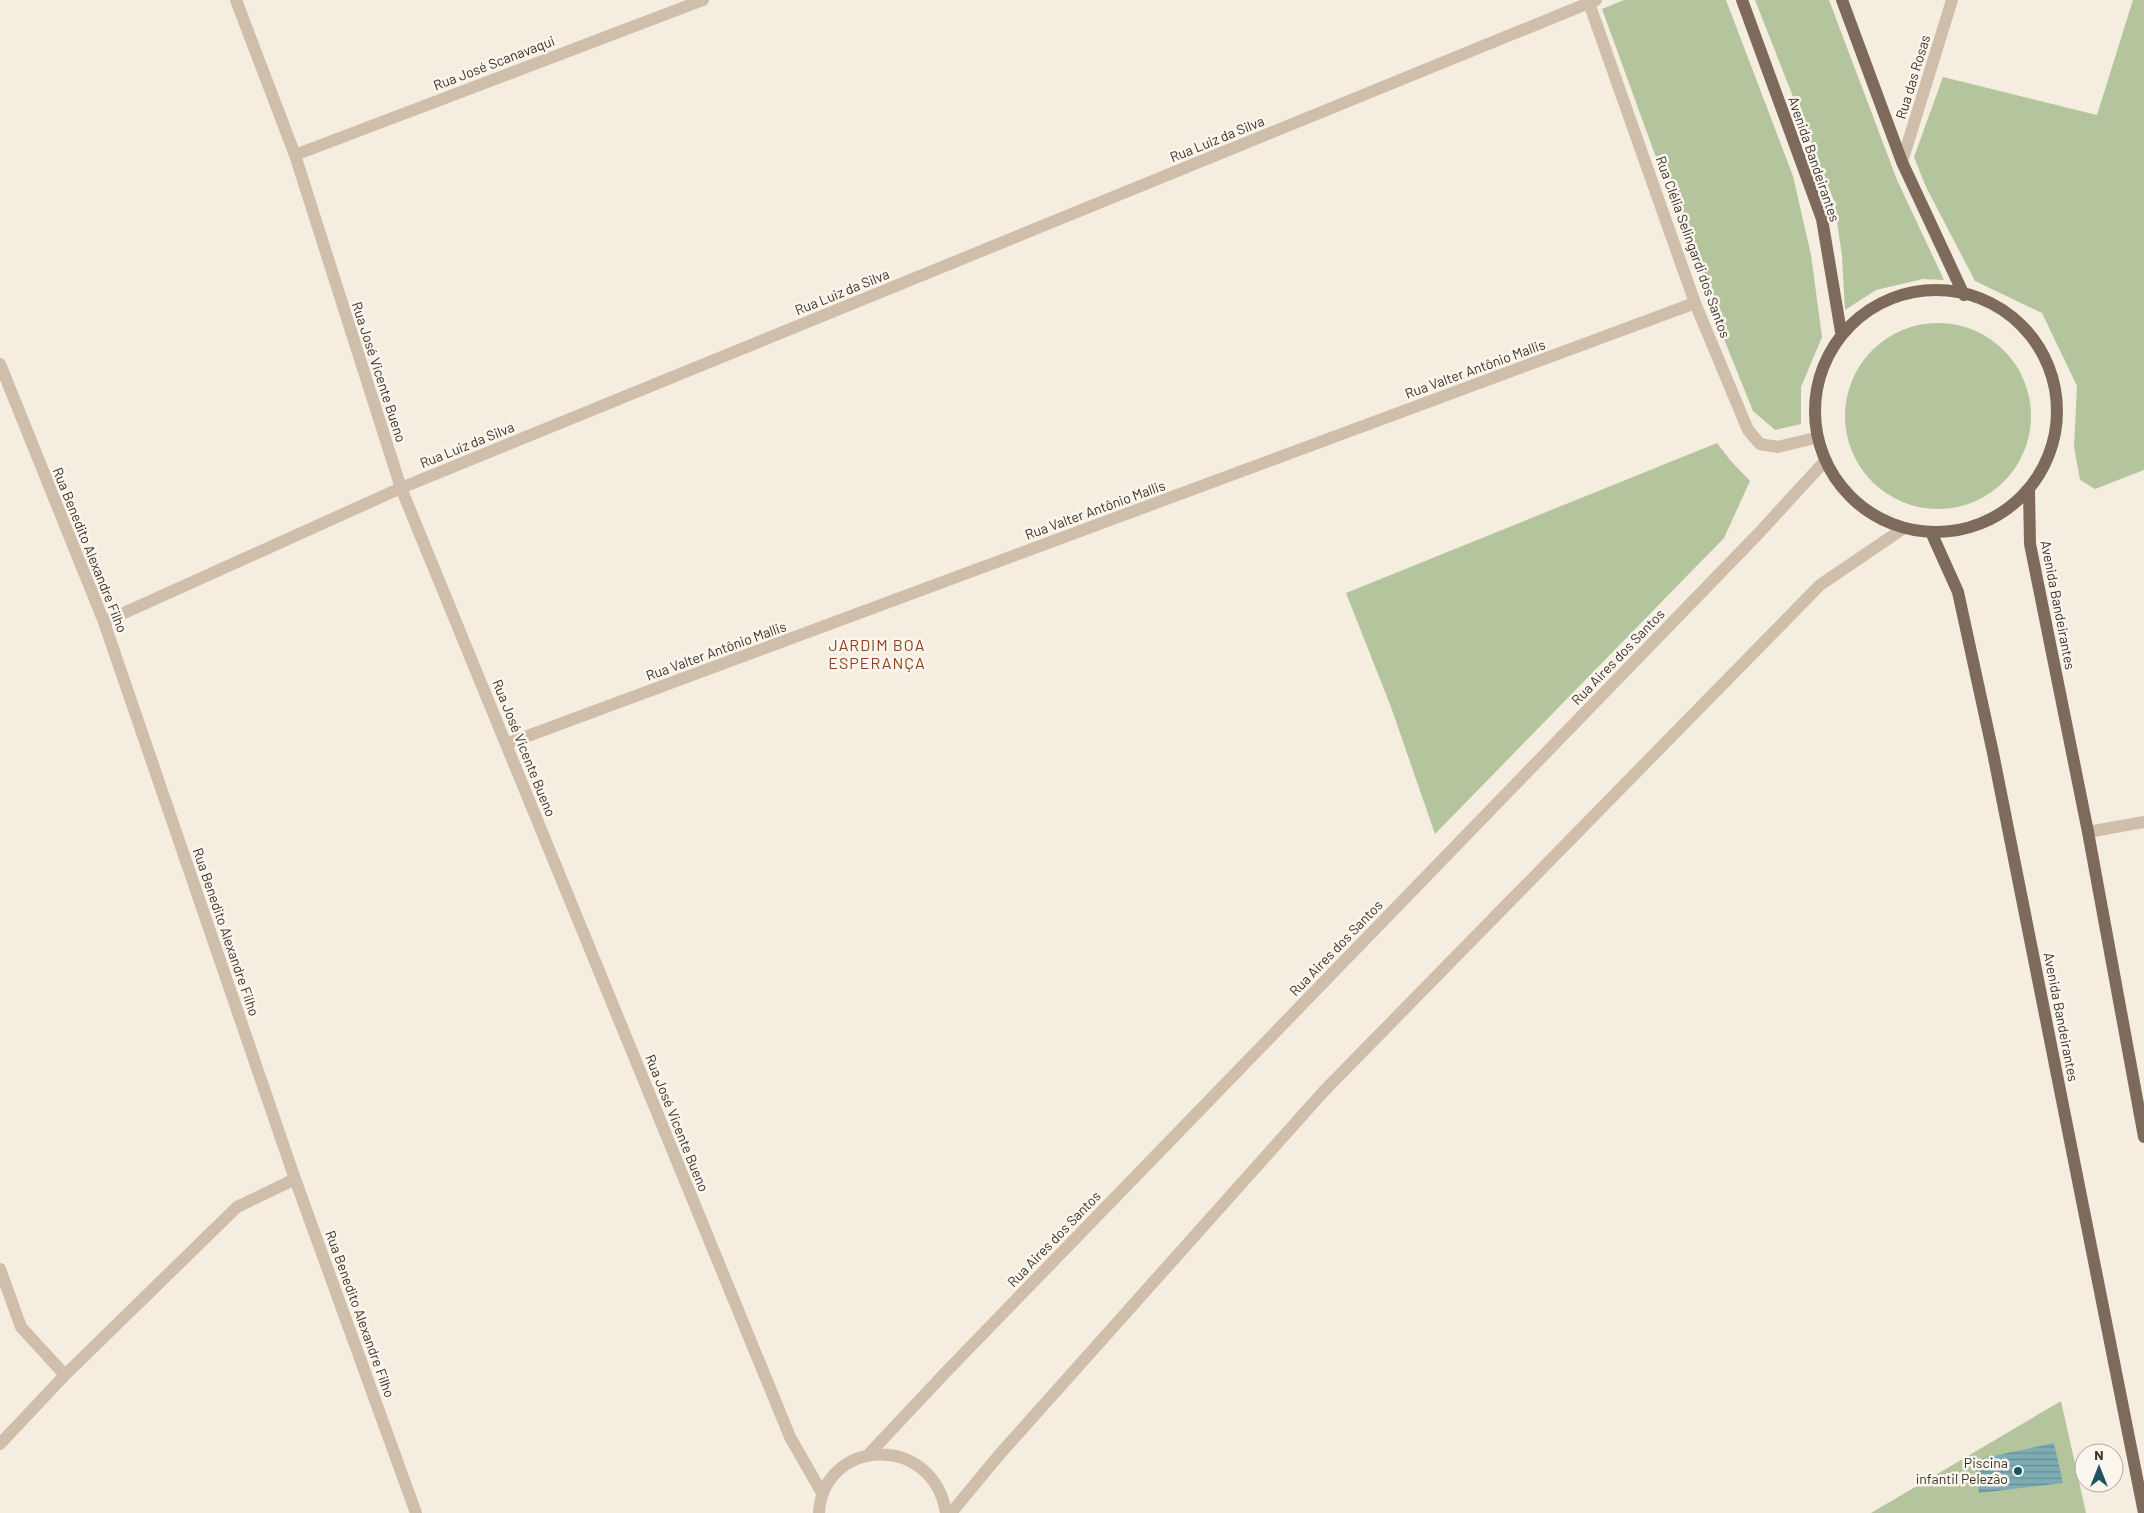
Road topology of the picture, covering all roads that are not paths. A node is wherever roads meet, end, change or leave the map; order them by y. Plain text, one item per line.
1 (236, 0) edge
2 (703, 0) edge
3 (1742, 0) edge
4 (1842, 0) edge
5 (1952, 0) edge
6 (1592, 2) edge
7 (295, 155) junction
8 (1902, 162) junction
9 (1964, 295) junction
10 (1695, 303) junction
11 (1841, 332) junction
12 (0, 364) edge
13 (1815, 438) junction
14 (1825, 461) junction
15 (401, 488) junction
16 (2029, 490) junction
17 (1904, 528) junction
18 (1931, 532) junction
19 (104, 622) junction
20 (506, 744) junction
21 (2144, 822) edge
22 (2088, 832) junction
23 (2144, 1138) edge
24 (295, 1179) junction
25 (0, 1269) edge
26 (65, 1375) junction
27 (0, 1444) edge
28 (868, 1456) junction
29 (822, 1493) junction
30 (415, 1512) edge
31 (818, 1512) edge
32 (946, 1513) edge
33 (951, 1513) edge
34 (2144, 1513) edge

1 - 7 street, Rua José Vicente Bueno
2 - 7 street, Rua José Scanavaqui
3 - 11 main road, Avenida Bandeirantes
4 - 8 main road
5 - 8 street, Rua das Rosas
6 - 10 street, Rua Clélia Selingardi dos Santos
6 - 15 street, Rua Luiz da Silva
7 - 15 street, Rua José Vicente Bueno
8 - 9 main road
9 - 11 main road
9 - 16 main road
10 - 13 street, Rua Clélia Selingardi dos Santos
10 - 20 street, Rua Valter Antônio Mallis
11 - 13 main road
12 - 19 street, Rua Benedito Alexandre Filho
13 - 14 main road
14 - 17 main road
14 - 28 street, Rua Aires dos Santos
15 - 19 street, Rua Luiz da Silva
15 - 20 street, Rua José Vicente Bueno
16 - 18 main road
16 - 22 main road, Avenida Bandeirantes
17 - 18 main road
17 - 33 street
18 - 34 main road, Avenida Bandeirantes
19 - 24 street, Rua Benedito Alexandre Filho
20 - 29 street, Rua José Vicente Bueno
21 - 22 street
22 - 23 main road, Avenida Bandeirantes
24 - 26 street
24 - 30 street, Rua Benedito Alexandre Filho
25 - 26 street
26 - 27 street
28 - 29 street, Rua Aires dos Santos
28 - 32 street, Rua Aires dos Santos
29 - 31 street, Rua Aires dos Santos

